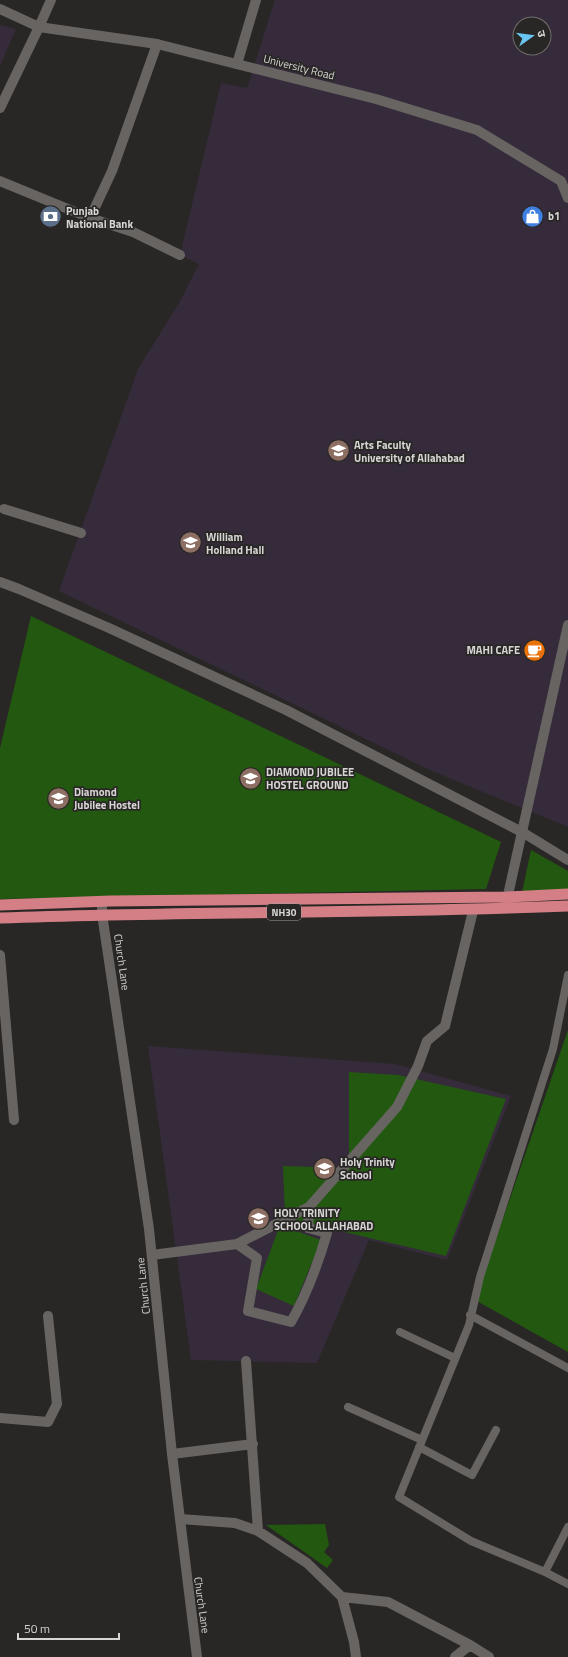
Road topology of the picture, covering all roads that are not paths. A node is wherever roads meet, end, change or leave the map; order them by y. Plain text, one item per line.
1 (51, 0) edge
2 (256, 0) edge
3 (0, 9) edge
4 (39, 27) junction
5 (157, 44) junction
6 (237, 64) junction
7 (0, 108) edge
8 (0, 181) edge
9 (564, 181) edge
10 (568, 198) edge
11 (90, 218) junction
12 (180, 255) dead end
13 (4, 509) dead end
14 (81, 533) dead end
15 (0, 582) edge
16 (568, 625) edge
17 (522, 832) junction
18 (568, 860) edge
19 (568, 894) edge
20 (508, 897) junction
21 (102, 901) junction
22 (0, 906) edge
23 (568, 906) edge
24 (505, 909) junction
25 (473, 911) junction
26 (102, 914) junction
27 (0, 918) edge
28 (0, 955) edge
29 (568, 975) edge
30 (14, 1120) dead end
31 (309, 1207) junction
32 (237, 1244) junction
33 (152, 1255) junction
34 (470, 1315) junction
35 (48, 1316) dead end
36 (400, 1332) dead end
37 (455, 1358) junction
38 (246, 1361) dead end
39 (568, 1368) edge
40 (348, 1407) dead end
41 (0, 1418) edge
42 (496, 1430) dead end
43 (252, 1444) junction
44 (420, 1444) junction
45 (172, 1454) junction
46 (180, 1519) junction
47 (568, 1527) edge
48 (258, 1531) junction
49 (545, 1572) junction
50 (568, 1584) edge
51 (342, 1597) junction
52 (470, 1645) junction
53 (197, 1657) edge
54 (356, 1657) edge
55 (454, 1657) edge
56 (489, 1657) edge

1 - 4 street
2 - 6 street
3 - 4 street, University Road
4 - 5 street, University Road
4 - 7 street
5 - 6 street, University Road
5 - 11 street
6 - 9 street, University Road
8 - 11 street
9 - 10 street, University Road
11 - 12 street
13 - 14 street
15 - 17 street
16 - 17 street
17 - 18 street
17 - 20 street
19 - 20 highway
20 - 21 highway
20 - 24 street
21 - 22 highway
21 - 26 street, Church Lane
23 - 24 highway, NH30
24 - 25 highway, NH30
25 - 26 highway, NH30
25 - 31 street
26 - 27 highway, NH30
26 - 33 street, Church Lane
28 - 30 street
29 - 34 lane
31 - 32 street
31 - 32 street
32 - 33 street
33 - 45 street, Church Lane
34 - 37 lane
34 - 39 lane
35 - 41 street
36 - 37 lane
37 - 44 lane
38 - 43 street
40 - 44 lane
42 - 44 lane
43 - 45 street
43 - 48 street
44 - 49 lane
45 - 46 street, Church Lane
46 - 48 street
46 - 53 street, Church Lane
47 - 49 lane
48 - 51 street
49 - 50 lane
51 - 52 street
51 - 54 street
52 - 55 street
52 - 56 street

